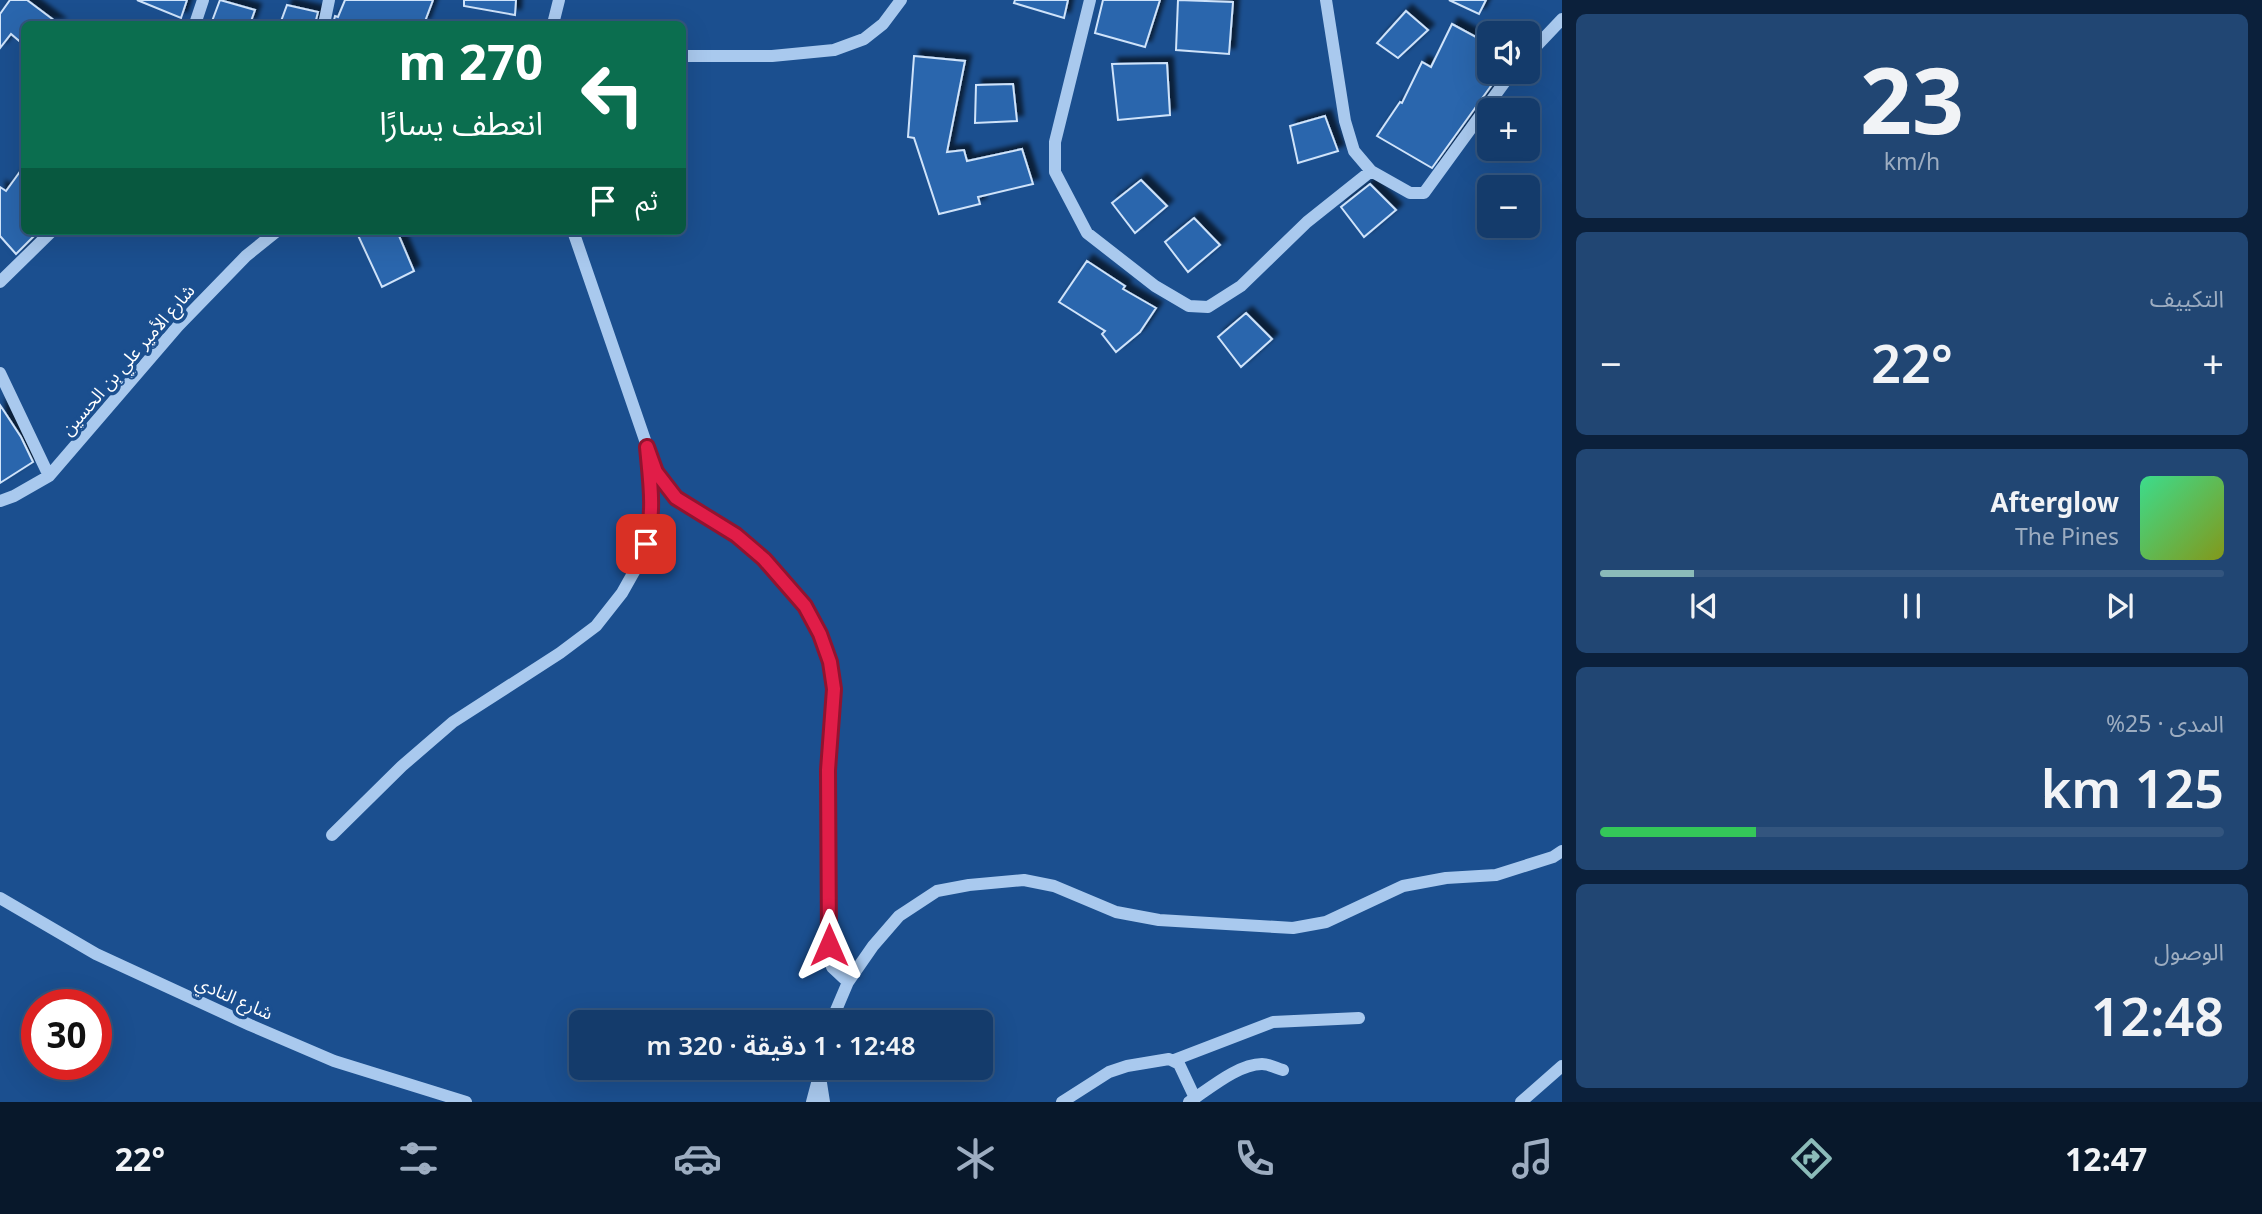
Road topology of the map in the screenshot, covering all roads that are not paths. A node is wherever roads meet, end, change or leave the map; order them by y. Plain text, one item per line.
1 (203, 0) edge
2 (329, 0) edge
3 (559, 0) edge
4 (901, 0) edge
5 (1090, 0) edge
6 (1326, 0) edge
7 (1562, 19) edge
8 (196, 21) edge
9 (325, 21) edge
10 (554, 21) edge
11 (1540, 42) edge
12 (686, 56) edge
13 (1501, 84) edge
14 (1371, 171) junction
15 (48, 235) edge
16 (272, 235) edge
17 (574, 235) edge
18 (0, 282) edge
19 (0, 373) edge
20 (647, 447) junction
21 (50, 476) junction
22 (0, 501) edge
23 (332, 835) dead end
24 (1562, 851) edge
25 (0, 898) edge
26 (848, 982) junction
27 (836, 1010) edge
28 (1360, 1018) dead end
29 (1174, 1060) junction
30 (1562, 1066) edge
31 (1283, 1070) dead end
32 (817, 1080) edge
33 (821, 1080) edge
34 (1192, 1100) edge
35 (466, 1102) edge
36 (811, 1102) edge
37 (824, 1102) edge
38 (1062, 1102) edge
39 (1521, 1102) edge

1 - 8 street
2 - 9 street
3 - 10 street
4 - 12 street
5 - 14 street
6 - 14 street
7 - 11 street
13 - 14 street
15 - 18 street
16 - 21 street, شارع الأمير علي بن الحسين
17 - 20 street
19 - 21 street
20 - 23 street
20 - 26 street
21 - 22 street, شارع الأمير علي بن الحسين
24 - 26 street
25 - 35 street, شارع النادي
26 - 27 street
28 - 29 street
29 - 34 street
29 - 38 street
30 - 39 street
31 - 34 street
32 - 36 street
33 - 37 street

